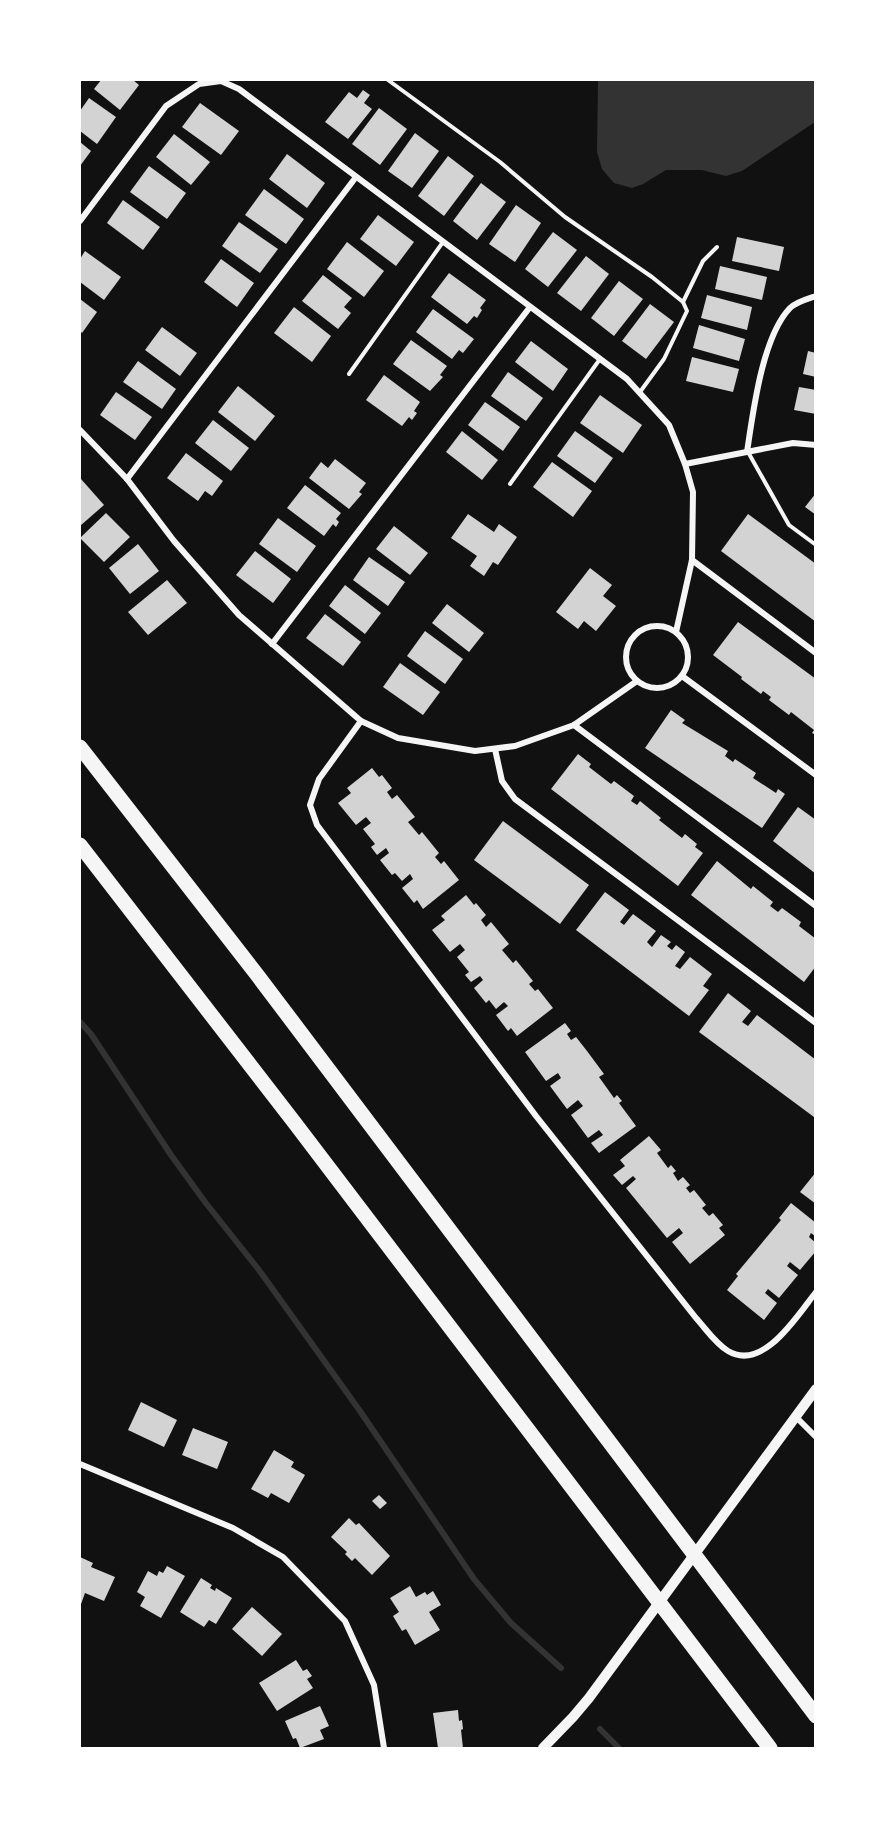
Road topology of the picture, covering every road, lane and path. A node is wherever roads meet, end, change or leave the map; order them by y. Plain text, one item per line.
1 (388, 80) edge
2 (357, 177) junction
3 (80, 221) edge
4 (443, 242) junction
5 (717, 247) dead end
6 (816, 296) edge
7 (683, 302) junction
8 (530, 307) junction
9 (600, 359) junction
10 (349, 374) dead end
11 (639, 393) junction
12 (80, 430) edge
13 (816, 445) edge
14 (747, 452) junction
15 (685, 464) junction
16 (127, 479) junction
17 (510, 484) dead end
18 (816, 545) edge
19 (692, 560) junction
20 (675, 632) junction
21 (272, 644) junction
22 (816, 652) edge
23 (682, 676) junction
24 (637, 681) junction
25 (361, 721) junction
26 (574, 725) junction
27 (80, 747) edge
28 (495, 748) junction
29 (816, 775) edge
30 (80, 845) edge
31 (816, 906) edge
32 (816, 1023) edge
33 (816, 1292) edge
34 (816, 1389) edge
35 (795, 1416) junction
36 (816, 1437) edge
37 (80, 1464) edge
38 (816, 1716) edge
39 (384, 1749) edge
40 (543, 1749) edge
41 (770, 1749) edge

1 - 7 lane
2 - 3 street
2 - 4 street
2 - 16 street
4 - 8 street
4 - 10 lane
5 - 7 lane
6 - 14 street
7 - 11 lane
8 - 9 street
8 - 21 street
9 - 11 street
9 - 17 lane
11 - 15 street
12 - 16 street
13 - 14 street
14 - 15 street
14 - 18 lane
15 - 19 street
16 - 21 street
19 - 20 street
19 - 22 street
20 - 23 street
20 - 24 street
21 - 25 street
23 - 24 street
23 - 29 street
24 - 26 street
25 - 28 street
25 - 33 street
26 - 28 street
26 - 31 street
27 - 38 highway
28 - 32 street
30 - 41 highway
34 - 35 street
35 - 36 street
35 - 40 street
37 - 39 street

